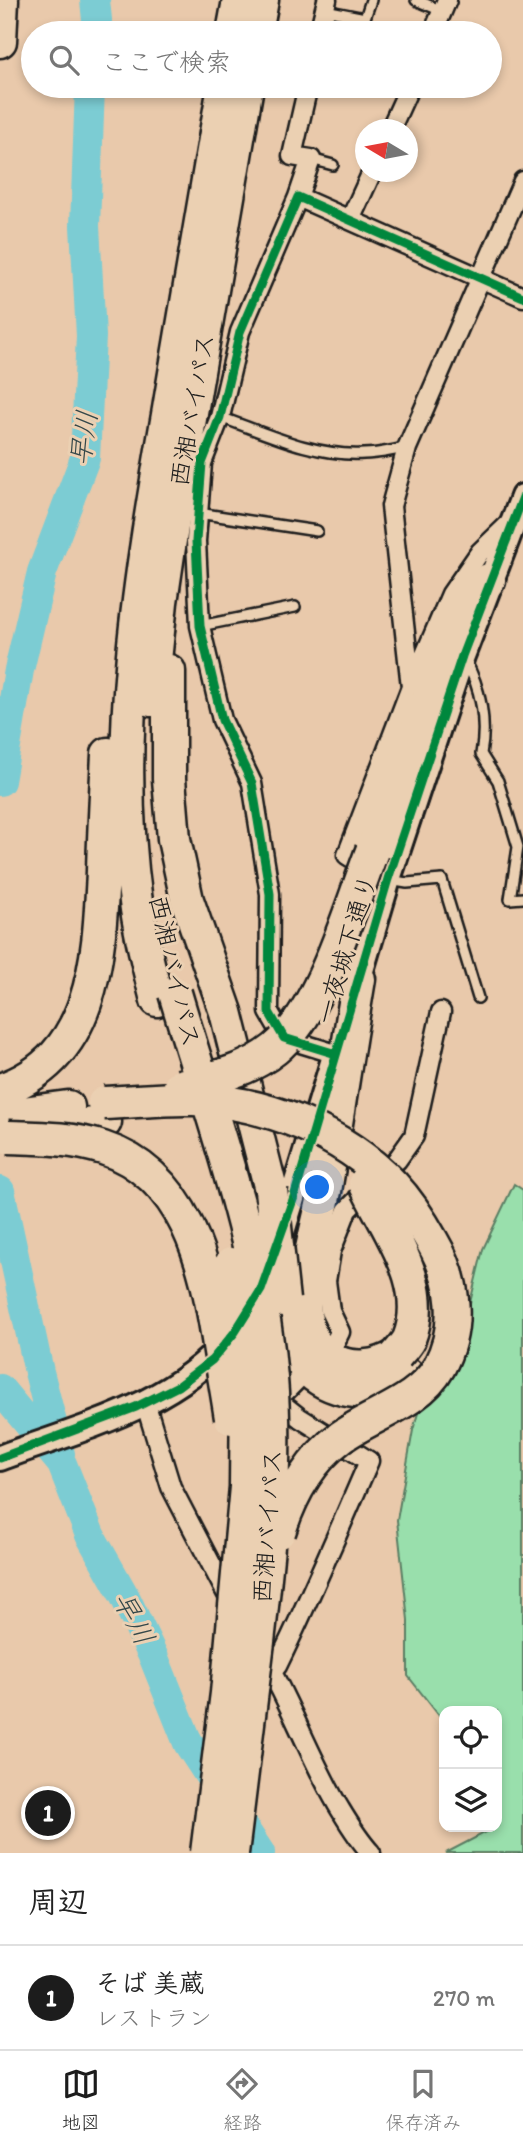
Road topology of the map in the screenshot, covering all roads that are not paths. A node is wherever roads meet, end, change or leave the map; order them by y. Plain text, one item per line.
1 (2, 0) edge
2 (239, 0) edge
3 (262, 0) edge
4 (370, 0) edge
5 (416, 0) edge
6 (326, 5) edge
7 (445, 6) edge
8 (235, 21) edge
9 (258, 21) edge
10 (0, 41) edge
11 (222, 98) edge
12 (245, 98) edge
13 (305, 98) edge
14 (405, 98) edge
15 (395, 119) edge
16 (311, 159) junction
17 (333, 165) dead end
18 (523, 181) edge
19 (368, 182) edge
20 (299, 197) junction
21 (351, 220) junction
22 (479, 278) junction
23 (523, 298) edge
24 (220, 416) junction
25 (407, 448) junction
26 (523, 497) edge
27 (187, 510) junction
28 (512, 521) junction
29 (317, 531) dead end
30 (143, 559) junction
31 (489, 580) junction
32 (295, 607) dead end
33 (200, 625) junction
34 (462, 656) junction
35 (411, 687) junction
36 (520, 846) edge
37 (388, 879) junction
38 (523, 898) edge
39 (359, 979) junction
40 (166, 996) junction
41 (478, 998) dead end
42 (441, 1012) dead end
43 (336, 1054) junction
44 (0, 1090) edge
45 (104, 1103) junction
46 (3, 1130) edge
47 (335, 1342) dead end
48 (226, 1344) junction
49 (401, 1365) junction
50 (299, 1378) dead end
51 (277, 1400) junction
52 (141, 1405) junction
53 (0, 1458) edge
54 (241, 1559) junction
55 (264, 1592) junction
56 (270, 1668) junction
57 (207, 1853) edge
58 (232, 1853) edge
59 (371, 1853) edge

1 - 10 highway
2 - 8 highway
3 - 9 highway
4 - 6 lane
5 - 7 lane
11 - 30 highway, 西湘バイパス
12 - 27 highway, 西湘バイパス
13 - 16 street
14 - 15 street
16 - 17 lane
16 - 20 street
18 - 22 street
19 - 21 street
20 - 21 street
20 - 24 street
21 - 22 street
22 - 23 street
22 - 25 street
24 - 25 lane
24 - 27 street
25 - 35 street
26 - 28 street, 一夜城下通り
27 - 29 lane
27 - 33 street
27 - 40 highway, 西湘バイパス
27 - 49 highway, bridge
28 - 31 street, 一夜城下通り
28 - 35 street
30 - 40 highway, 西湘バイパス
30 - 44 highway
31 - 34 street, 一夜城下通り
31 - 45 highway, bridge
32 - 33 lane
33 - 43 street
34 - 36 lane
34 - 37 street, 一夜城下通り
35 - 37 street
36 - 38 lane
37 - 39 street, 一夜城下通り
37 - 41 lane
39 - 43 street, 一夜城下通り
39 - 49 highway
40 - 54 highway, 西湘バイパス, bridge
40 - 55 highway, 西湘バイパス, bridge
42 - 47 street
43 - 48 street, 一夜城下通り
45 - 46 highway
45 - 55 highway, bridge
46 - 49 highway, bridge
46 - 54 highway, bridge
48 - 51 street
48 - 52 street, 一夜城下通り
50 - 51 street
51 - 56 street
52 - 53 street, 一夜城下通り
52 - 56 street
54 - 57 highway, 西湘バイパス, bridge
55 - 58 highway, 西湘バイパス, bridge
56 - 59 street

